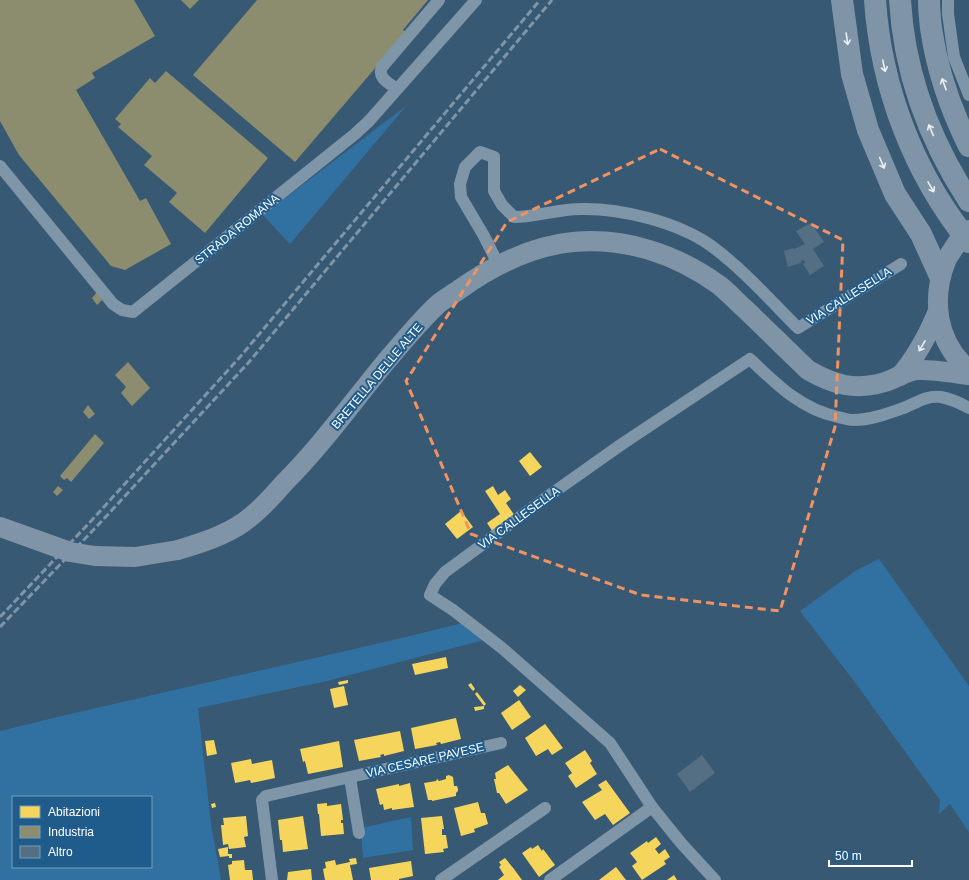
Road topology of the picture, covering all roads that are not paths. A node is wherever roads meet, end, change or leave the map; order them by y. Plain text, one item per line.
1 (439, 0) edge
2 (476, 0) edge
3 (842, 0) edge
4 (875, 0) edge
5 (900, 0) edge
6 (929, 0) edge
7 (948, 0) edge
8 (397, 89) junction
9 (969, 95) edge
10 (969, 146) edge
11 (0, 166) edge
12 (969, 202) edge
13 (969, 230) edge
14 (969, 242) edge
15 (498, 264) junction
16 (900, 264) dead end
17 (944, 266) junction
18 (938, 311) junction
19 (969, 370) edge
20 (969, 375) edge
21 (900, 376) junction
22 (969, 408) edge
23 (0, 527) edge
24 (501, 743) dead end
25 (350, 778) junction
26 (652, 807) junction
27 (545, 808) dead end
28 (359, 833) dead end
29 (272, 880) edge
30 (441, 880) edge
31 (550, 880) edge
32 (715, 880) edge

1 - 8 street
2 - 8 street, STRADA ROMANA
3 -> 17 highway
4 -> 14 highway
12 -> 5 highway
10 -> 6 highway
7 - 9 street
8 - 11 street, STRADA ROMANA
13 - 17 main road, bridge
15 - 16 street, VIA CALLESELLA
15 - 21 main road, BRETELLA DELLE ALTE
15 - 23 main road, BRETELLA DELLE ALTE, bridge
17 - 18 main road
18 - 19 main road
18 -> 21 main road
20 - 21 main road, BRETELLA DELLE ALTE
22 - 26 street, VIA CALLESELLA
24 - 25 street, VIA CESARE PAVESE
25 - 28 street, VIA CESARE PAVESE
25 - 29 street, VIA CESARE PAVESE
26 - 31 street
26 - 32 street, VIA CALLESELLA
27 - 30 street

